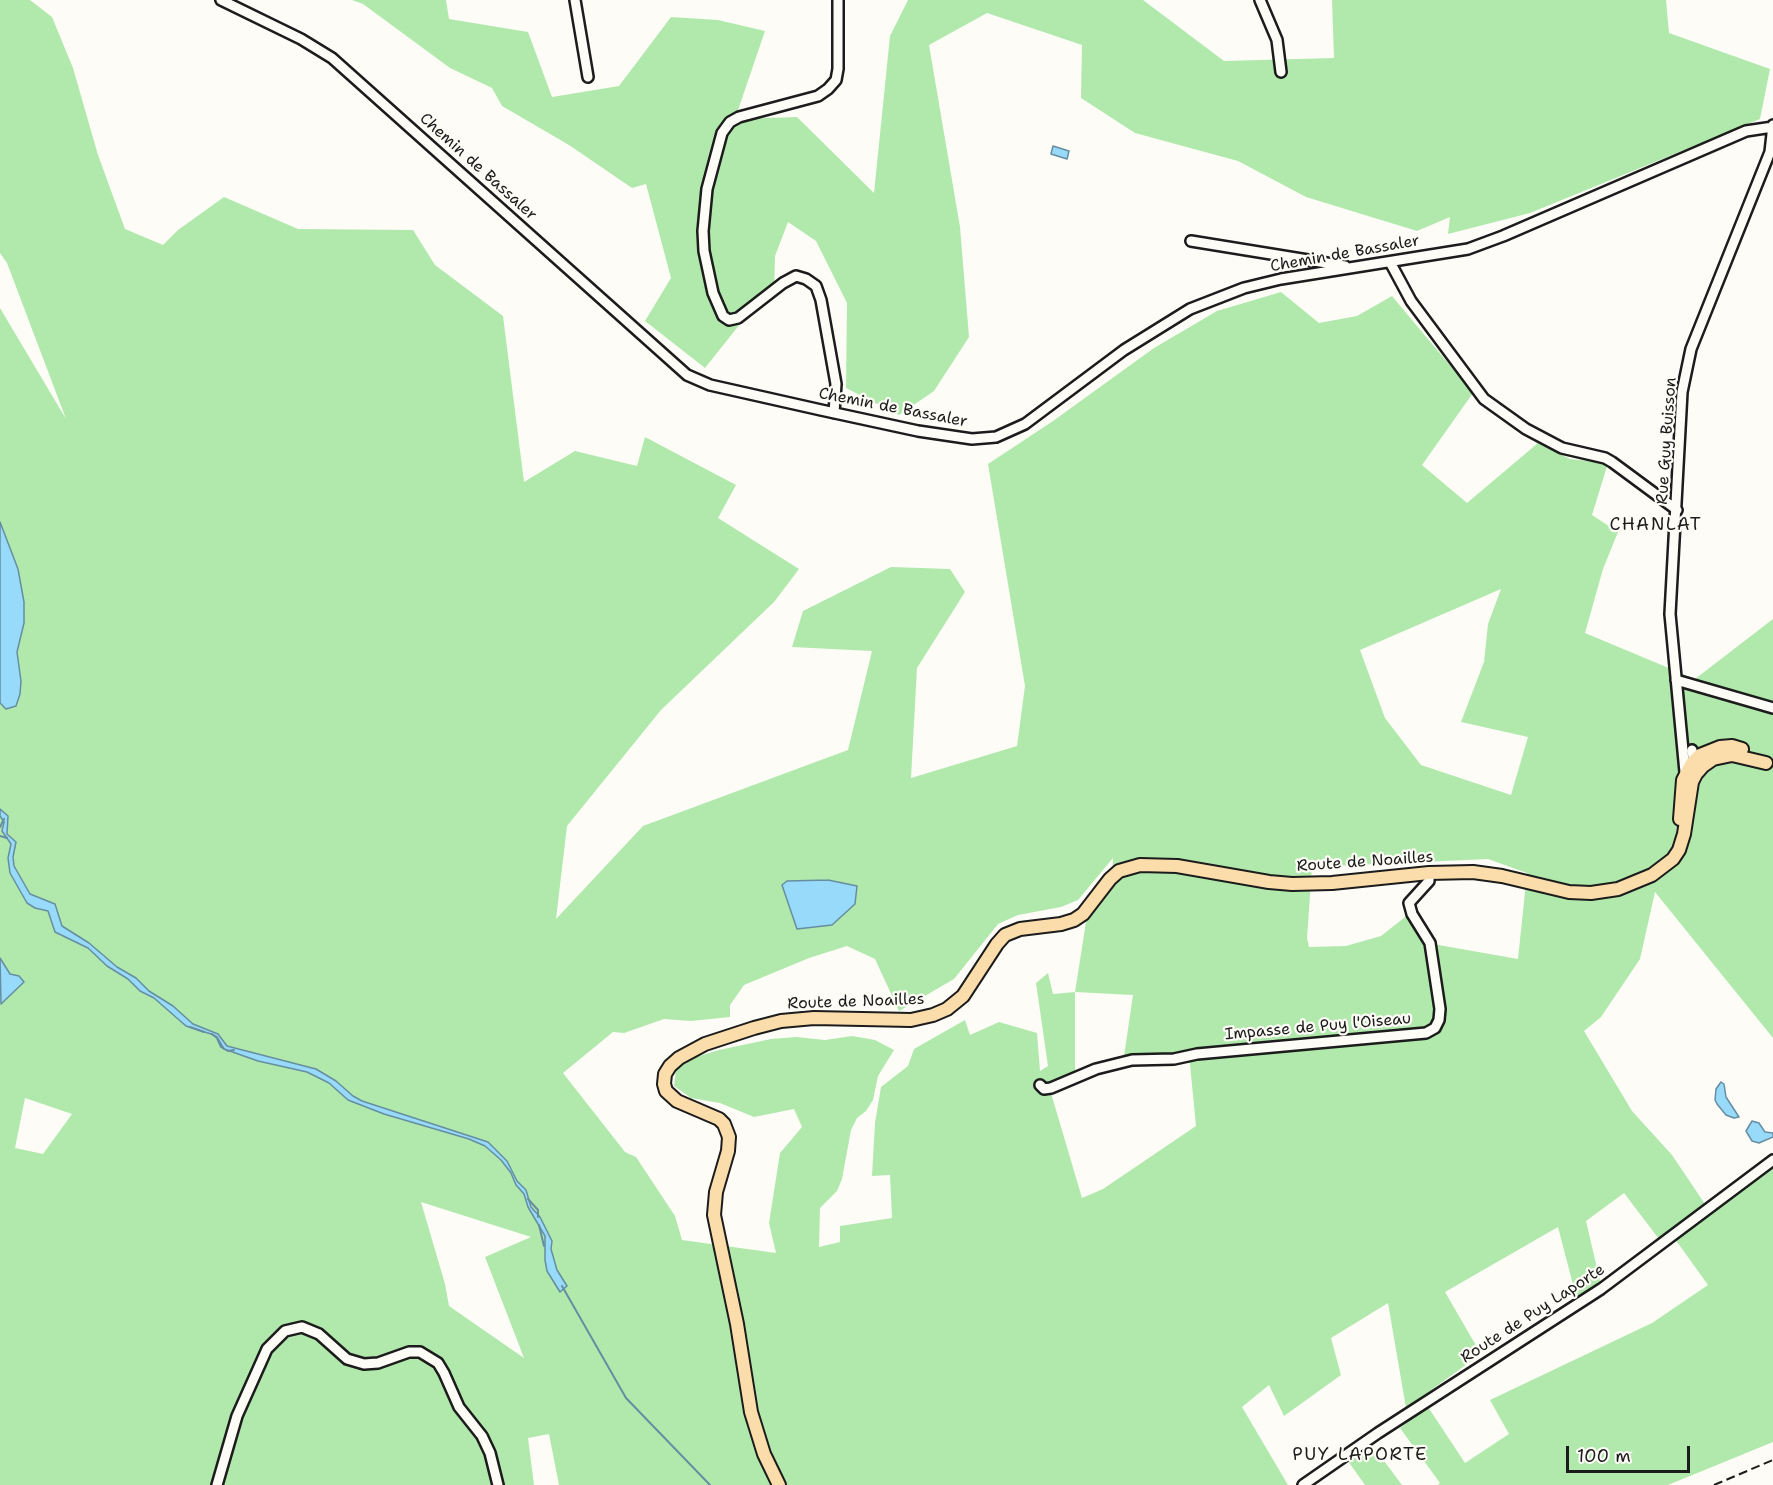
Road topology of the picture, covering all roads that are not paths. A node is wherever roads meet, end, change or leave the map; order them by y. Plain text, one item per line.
1 (221, 0) edge
2 (575, 0) edge
3 (838, 0) edge
4 (1260, 0) edge
5 (1281, 72) dead end
6 (588, 77) dead end
7 (1773, 126) edge
8 (1191, 242) dead end
9 (1390, 262) junction
10 (1356, 268) junction
11 (834, 413) junction
12 (1677, 510) junction
13 (1676, 680) junction
14 (1773, 708) edge
15 (1693, 762) junction
16 (1769, 765) edge
17 (1663, 868) junction
18 (1429, 873) junction
19 (1040, 1085) dead end
20 (1773, 1160) edge
21 (217, 1485) edge
22 (498, 1485) edge
23 (779, 1485) edge
24 (1303, 1485) edge

1 - 11 street, Chemin de Bassaler
2 - 6 street
3 - 11 street
4 - 5 street
7 - 9 street, Chemin de Bassaler
7 - 12 street, Rue Guy Buisson
8 - 10 street
9 - 10 street, Chemin de Bassaler
9 - 12 street
10 - 11 street, Chemin de Bassaler
12 - 13 street, Rue Guy Buisson
13 - 14 street
13 - 15 street, Rue Guy Buisson
15 - 16 main road
15 - 16 main road
15 - 17 main road
15 - 17 main road, Route de Noailles
17 - 18 main road, Route de Noailles
18 - 19 street, Impasse de Puy l'Oiseau
18 - 23 main road, Route de Noailles
20 - 24 street, Route de Puy Laporte
21 - 22 street

